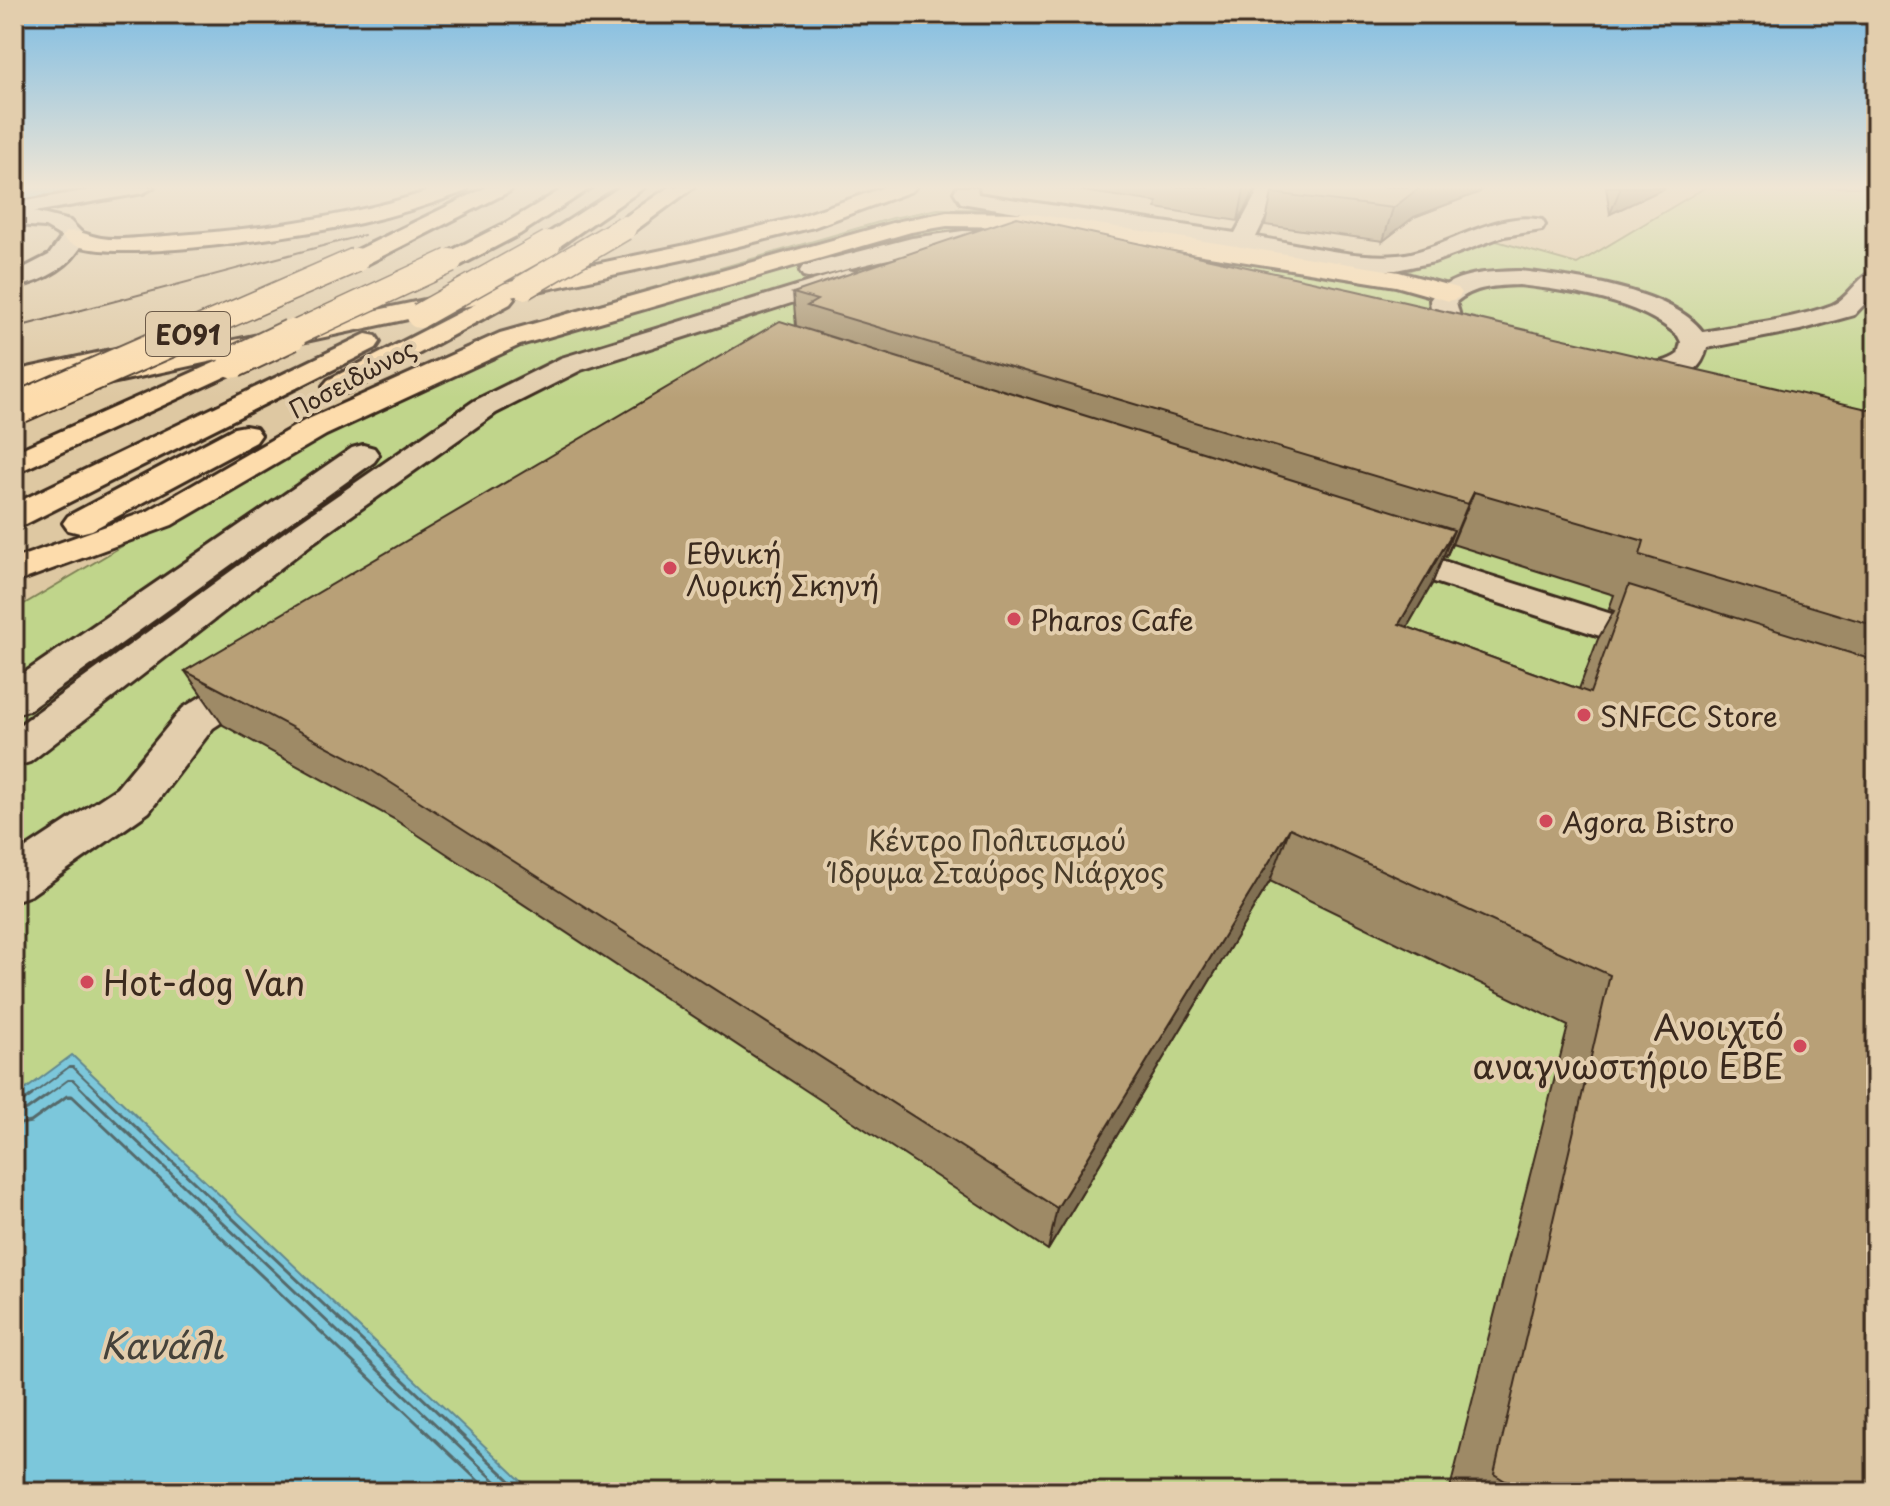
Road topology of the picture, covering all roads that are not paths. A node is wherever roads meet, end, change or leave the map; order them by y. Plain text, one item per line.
1 (61, 257) edge
2 (361, 257) edge
3 (457, 257) edge
4 (524, 257) edge
5 (573, 257) edge
6 (595, 257) edge
7 (661, 257) edge
8 (793, 257) edge
9 (863, 257) edge
10 (914, 257) edge
11 (1101, 257) edge
12 (1288, 257) edge
13 (1334, 257) edge
14 (1431, 257) edge
15 (1539, 257) edge
16 (1128, 264) edge
17 (1876, 278) edge
18 (1544, 280) junction
19 (14, 281) edge
20 (1434, 317) junction
21 (1695, 363) junction
22 (462, 390) dead end
23 (16, 399) edge
24 (380, 443) dead end
25 (14, 464) edge
26 (14, 517) edge
27 (1342, 539) edge
28 (14, 558) edge
29 (14, 572) edge
30 (1699, 656) edge
31 (291, 657) edge
32 (14, 700) edge
33 (14, 751) edge
34 (14, 855) edge
35 (14, 867) edge
36 (14, 881) edge

1 - 19 street
2 - 23 main road, ΕΟ91, bridge
3 - 25 main road, bridge
4 - 26 main road, bridge
5 - 28 main road, Ποσειδώνος, bridge
6 - 23 main road
7 - 23 main road
8 - 29 main road
9 - 22 street
10 - 33 street
11 - 16 street
12 - 20 main road
13 - 14 street
15 - 18 street
17 - 21 street
18 - 20 street
18 - 21 street
20 - 21 street
24 - 32 street
27 - 30 street
31 - 36 street
34 - 35 street

